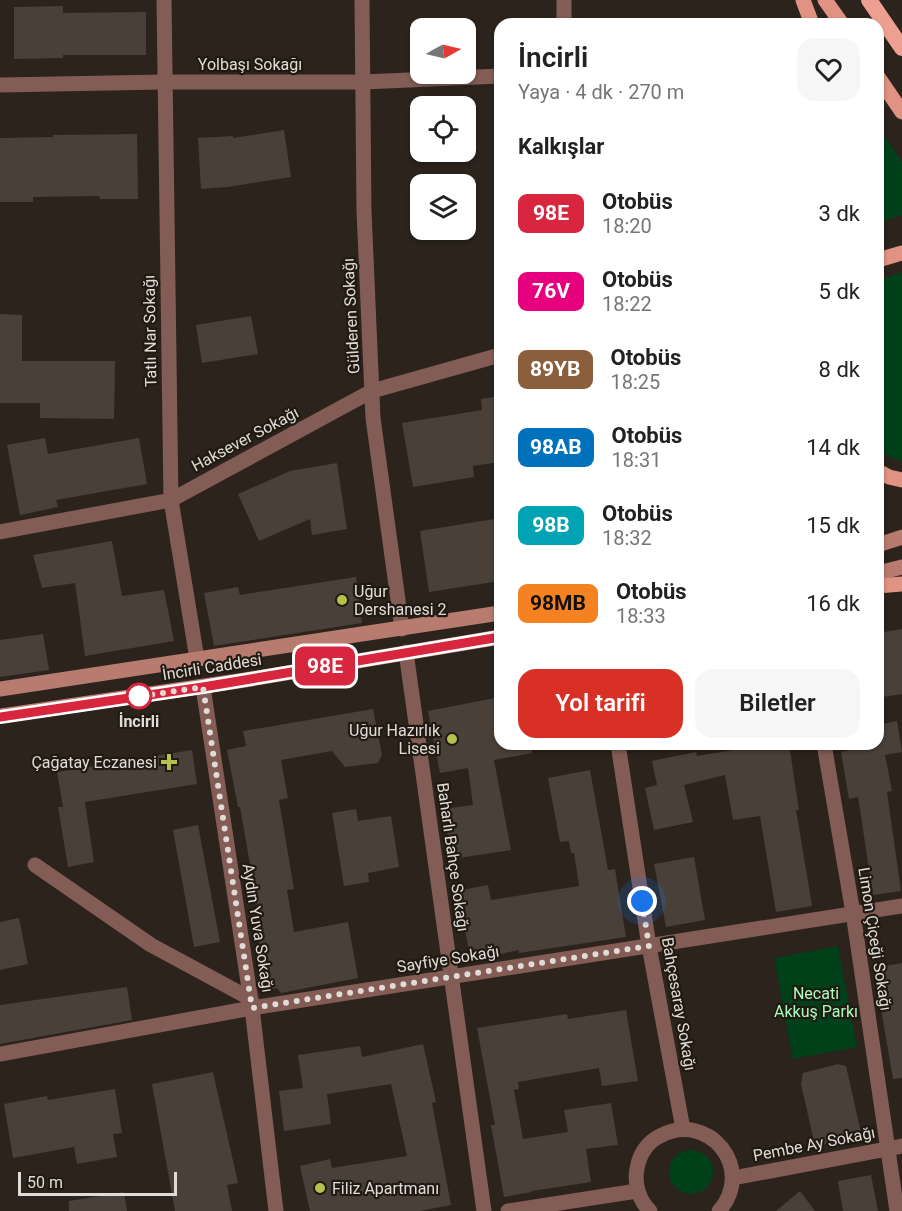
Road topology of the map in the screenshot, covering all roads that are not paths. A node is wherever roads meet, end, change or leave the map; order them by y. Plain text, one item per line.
1 (164, 0) edge
2 (362, 0) edge
3 (564, 0) edge
4 (803, 0) edge
5 (825, 0) edge
6 (869, 0) edge
7 (564, 18) edge
8 (810, 18) edge
9 (838, 18) edge
10 (881, 18) edge
11 (884, 22) edge
12 (902, 48) edge
13 (494, 76) edge
14 (164, 82) junction
15 (363, 82) junction
16 (0, 85) edge
17 (884, 86) edge
18 (902, 112) edge
19 (902, 253) edge
20 (884, 258) edge
21 (494, 357) edge
22 (372, 391) junction
23 (884, 474) edge
24 (902, 480) edge
25 (171, 500) junction
26 (0, 532) edge
27 (902, 537) edge
28 (884, 543) edge
29 (902, 567) edge
30 (884, 572) edge
31 (902, 585) edge
32 (884, 586) edge
33 (494, 614) edge
34 (402, 629) junction
35 (494, 638) edge
36 (406, 652) junction
37 (197, 659) junction
38 (203, 687) junction
39 (0, 689) edge
40 (0, 717) edge
41 (619, 750) edge
42 (825, 750) edge
43 (35, 865) dead end
44 (902, 906) edge
45 (853, 913) junction
46 (649, 946) junction
47 (452, 977) junction
48 (252, 1003) junction
49 (0, 1054) edge
50 (683, 1128) junction
51 (895, 1147) edge
52 (733, 1178) junction
53 (637, 1191) junction
54 (276, 1211) edge
55 (484, 1211) edge
56 (508, 1211) edge
57 (650, 1211) edge
58 (719, 1211) edge
59 (897, 1211) edge

1 - 14 street, Tatlı Nar Sokağı
2 - 15 street, Gülderen Sokağı
3 - 7 street
4 - 8 main road
5 - 9 main road
6 - 10 highway
11 - 12 highway
13 - 15 street, Yolbaşı Sokağı
14 - 15 street, Yolbaşı Sokağı
14 - 16 street, Yolbaşı Sokağı
14 - 25 street, Tatlı Nar Sokağı
15 - 22 street, Gülderen Sokağı
17 - 18 main road
19 - 20 main road
21 - 22 street, Haksever Sokağı
22 - 25 street, Haksever Sokağı
22 - 34 street, Gülderen Sokağı
23 - 24 main road
25 - 26 street, Haksever Sokağı
25 - 37 street, Tatlı Nar Sokağı
27 - 28 main road
29 - 30 main road
31 - 32 main road
33 - 34 main road, İncirli Caddesi
34 - 37 main road, İncirli Caddesi
35 - 36 main road, İncirli Caddesi
36 - 38 main road, İncirli Caddesi
36 - 47 street, Baharlı Bahçe Sokağı
37 - 39 main road, İncirli Caddesi
38 - 40 main road, İncirli Caddesi
38 - 48 street, Aydın Yuva Sokağı
41 - 46 street, Bahçesaray Sokağı
42 - 45 street, Limon Çiçeği Sokağı
43 - 48 street
44 - 45 street, Sayfiye Sokağı
45 - 46 street, Sayfiye Sokağı
45 - 51 street, Limon Çiçeği Sokağı
46 - 47 street, Sayfiye Sokağı
46 - 50 street, Bahçesaray Sokağı
47 - 48 street, Sayfiye Sokağı
47 - 55 street, Baharlı Bahçe Sokağı
48 - 49 street, Sayfiye Sokağı
48 - 54 street, Aydın Yuva Sokağı
50 - 52 street
50 - 53 street
51 - 52 street, Pembe Ay Sokağı
51 - 59 street, Limon Çiçeği Sokağı
52 - 58 street
53 - 56 street
53 - 57 street

